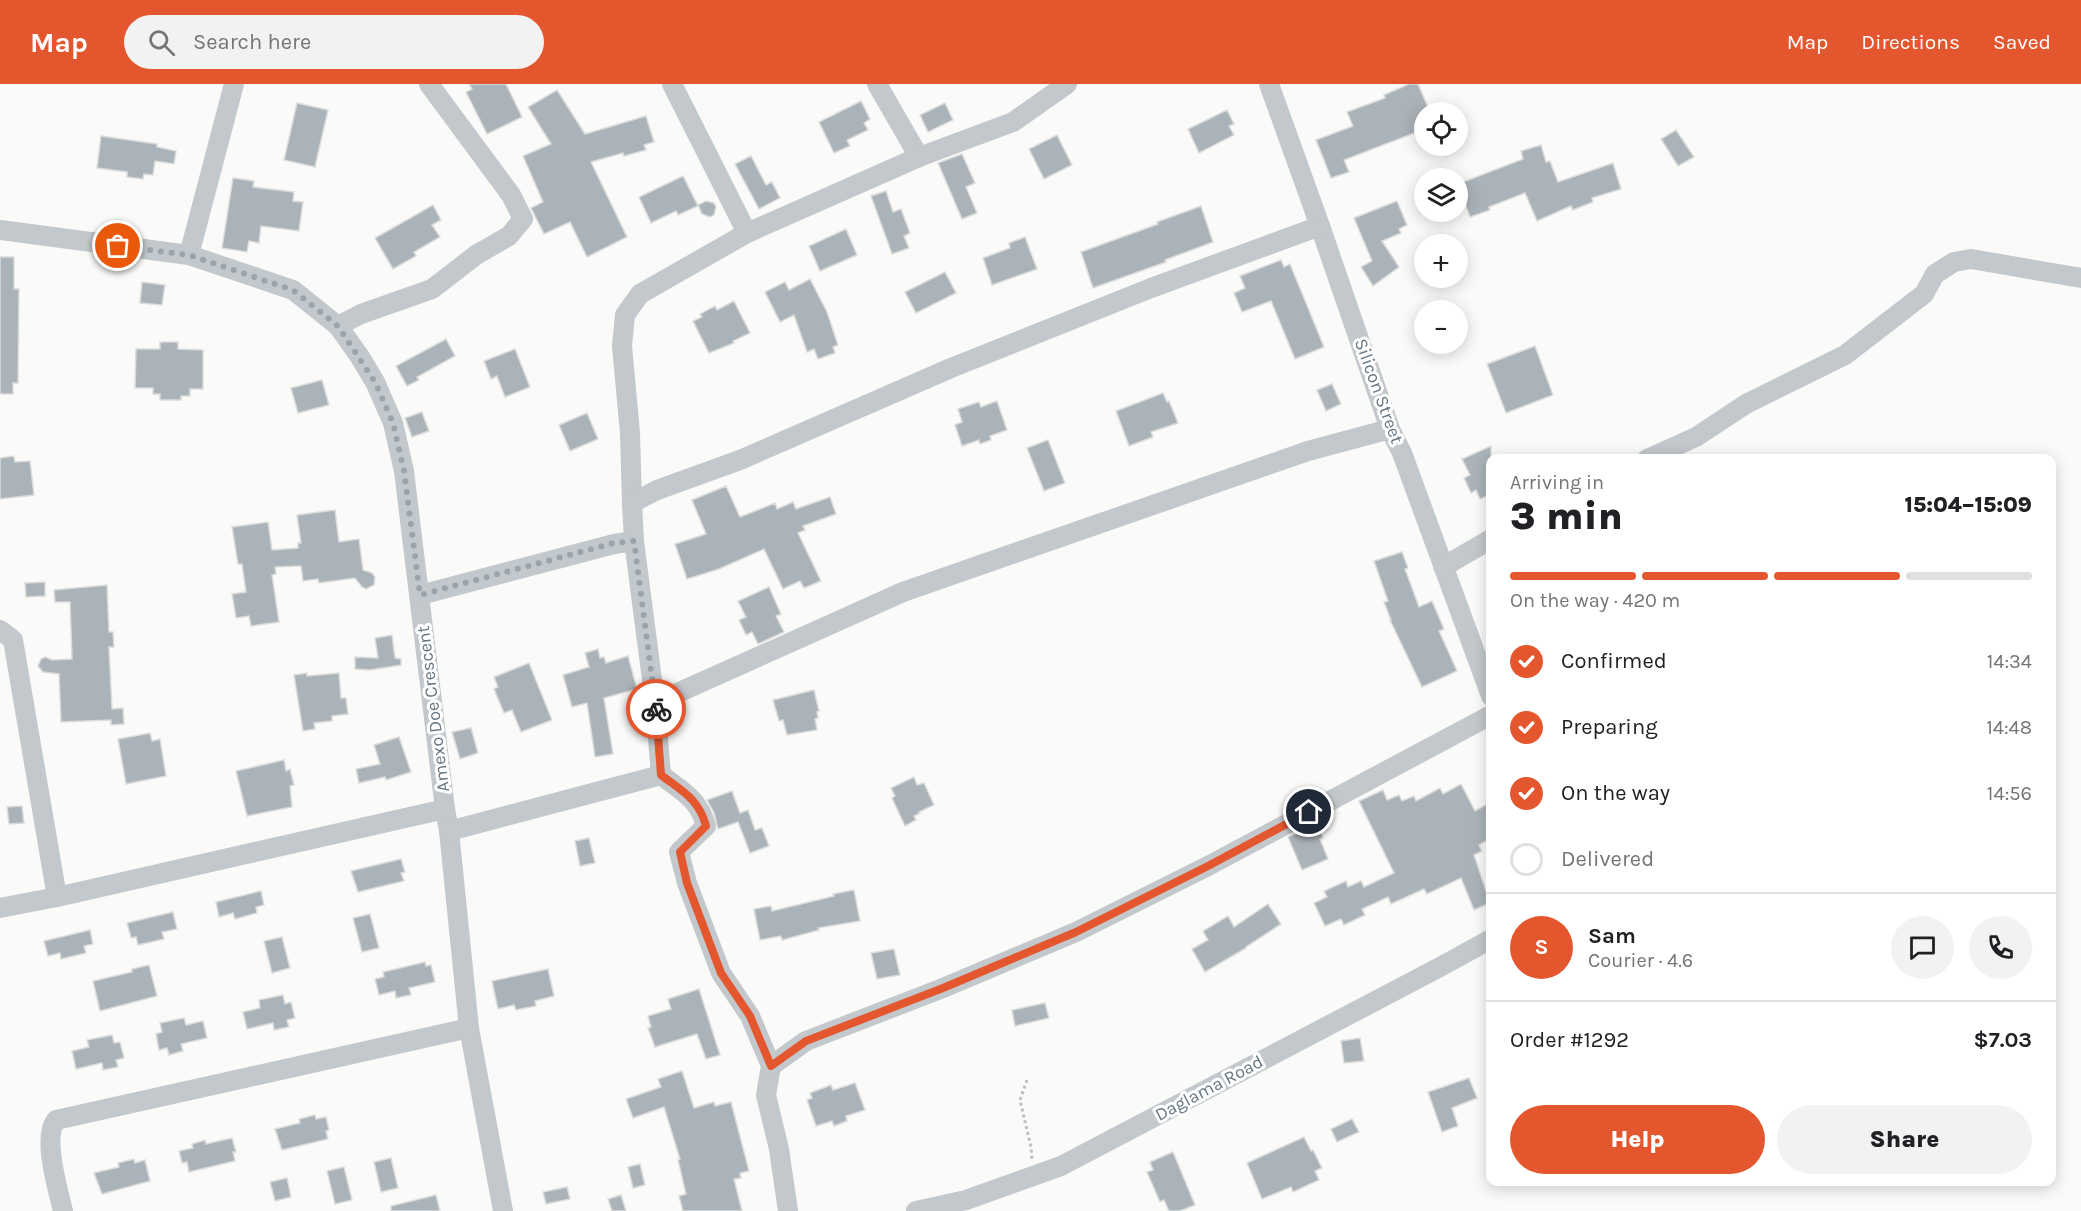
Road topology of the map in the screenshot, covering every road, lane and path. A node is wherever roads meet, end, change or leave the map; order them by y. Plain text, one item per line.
1 (234, 84) edge
2 (429, 84) edge
3 (672, 84) edge
4 (877, 84) edge
5 (1067, 84) edge
6 (1269, 84) edge
7 (919, 157) junction
8 (1320, 226) junction
9 (0, 230) edge
10 (747, 233) junction
11 (189, 255) junction
12 (2081, 278) edge
13 (338, 326) junction
14 (1390, 429) junction
15 (1658, 454) edge
16 (632, 503) junction
17 (634, 541) junction
18 (1486, 541) edge
19 (1443, 567) junction
20 (420, 595) junction
21 (0, 630) edge
22 (1486, 683) edge
23 (655, 703) junction
24 (1486, 719) edge
25 (661, 775) junction
26 (445, 809) junction
27 (449, 831) junction
28 (57, 897) junction
29 (0, 908) edge
30 (1486, 942) edge
31 (469, 1029) junction
32 (771, 1066) junction
33 (1027, 1080) dead end
34 (1033, 1176) junction
35 (63, 1211) edge
36 (503, 1211) edge
37 (788, 1211) edge
38 (916, 1211) edge

1 - 11 street
2 - 13 street
3 - 10 street
4 - 7 street
5 - 7 street
6 - 8 street, Silicon Street
7 - 10 street
8 - 14 street, Silicon Street
8 - 16 street
9 - 11 street, Amexo Doe Crescent
10 - 16 street
11 - 13 street, Amexo Doe Crescent
12 - 15 street
13 - 20 street, Amexo Doe Crescent
14 - 19 street, Silicon Street
14 - 23 street
16 - 17 street
17 - 20 street
17 - 23 street
18 - 19 street
19 - 22 street, Silicon Street
20 - 26 street, Amexo Doe Crescent
21 - 28 street
23 - 25 street
24 - 32 street
25 - 27 street
25 - 32 street
26 - 27 street, Amexo Doe Crescent
26 - 28 street
27 - 31 street, Amexo Doe Crescent
28 - 29 street
30 - 34 street, Daglama Road
31 - 35 street
31 - 36 street, Amexo Doe Crescent
32 - 37 street
33 - 34 path
34 - 38 street, Daglama Road

